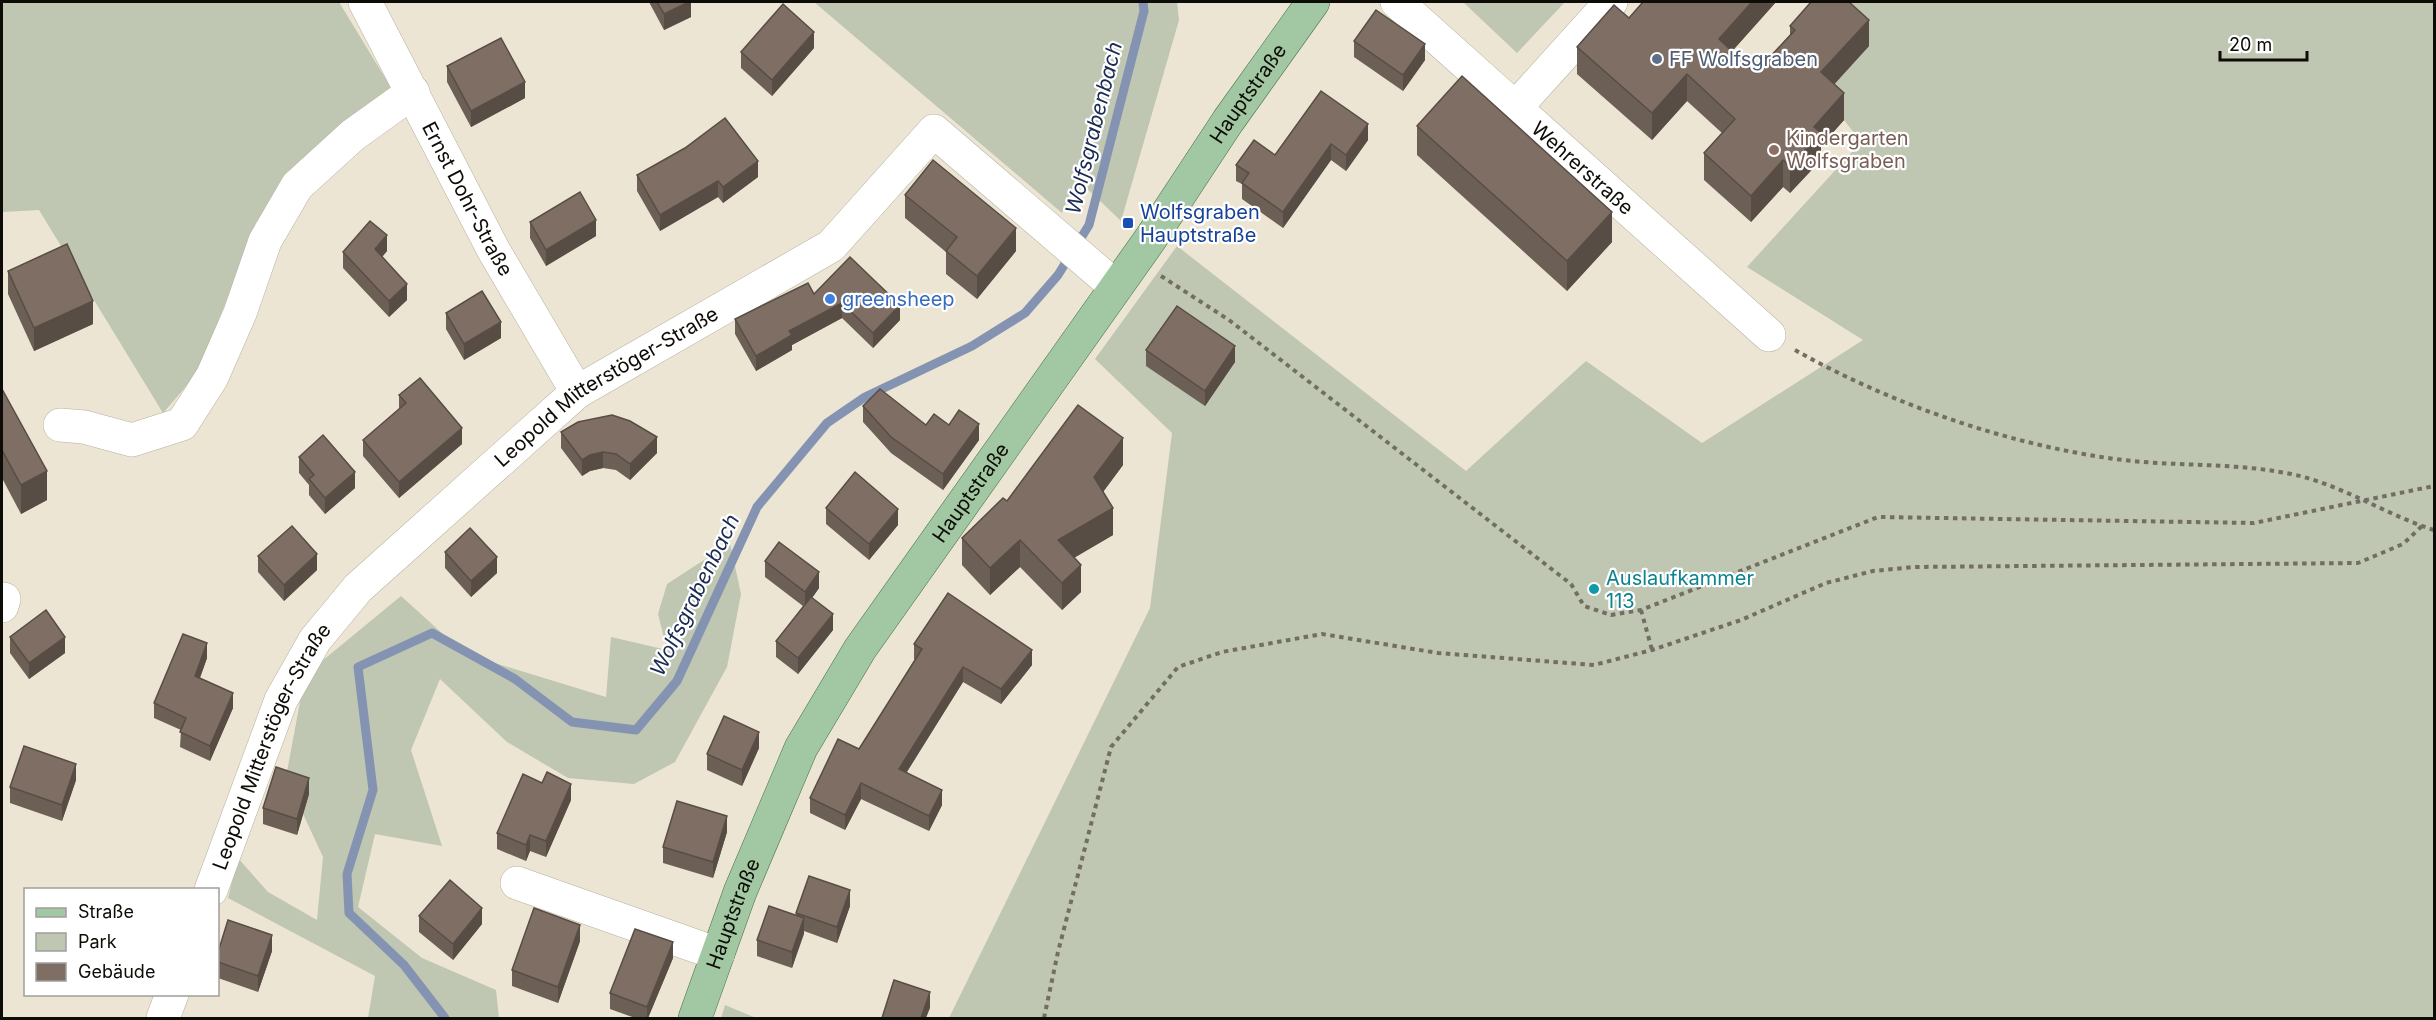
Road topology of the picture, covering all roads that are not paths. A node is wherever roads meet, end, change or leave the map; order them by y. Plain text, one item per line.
1 (365, 2) edge
2 (1313, 2) edge
3 (1397, 2) edge
4 (1611, 2) edge
5 (413, 92) junction
6 (1517, 106) junction
7 (1116, 287) junction
8 (1769, 335) road end
9 (577, 392) junction
10 (60, 425) dead end
11 (517, 883) dead end
12 (211, 888) edge
13 (718, 954) junction
14 (171, 996) edge
15 (163, 1018) edge
16 (695, 1018) edge

1 - 5 street, Ernst Dohr-Straße
2 - 7 main road, Hauptstraße
3 - 6 street, Wehrerstraße
4 - 6 street
5 - 9 street, Ernst Dohr-Straße
5 - 10 street
6 - 8 street, Wehrerstraße
7 - 9 street, Leopold Mitterstöger-Straße
7 - 13 main road, Hauptstraße
9 - 12 street, Leopold Mitterstöger-Straße
11 - 13 street
13 - 16 main road, Hauptstraße
14 - 15 street

